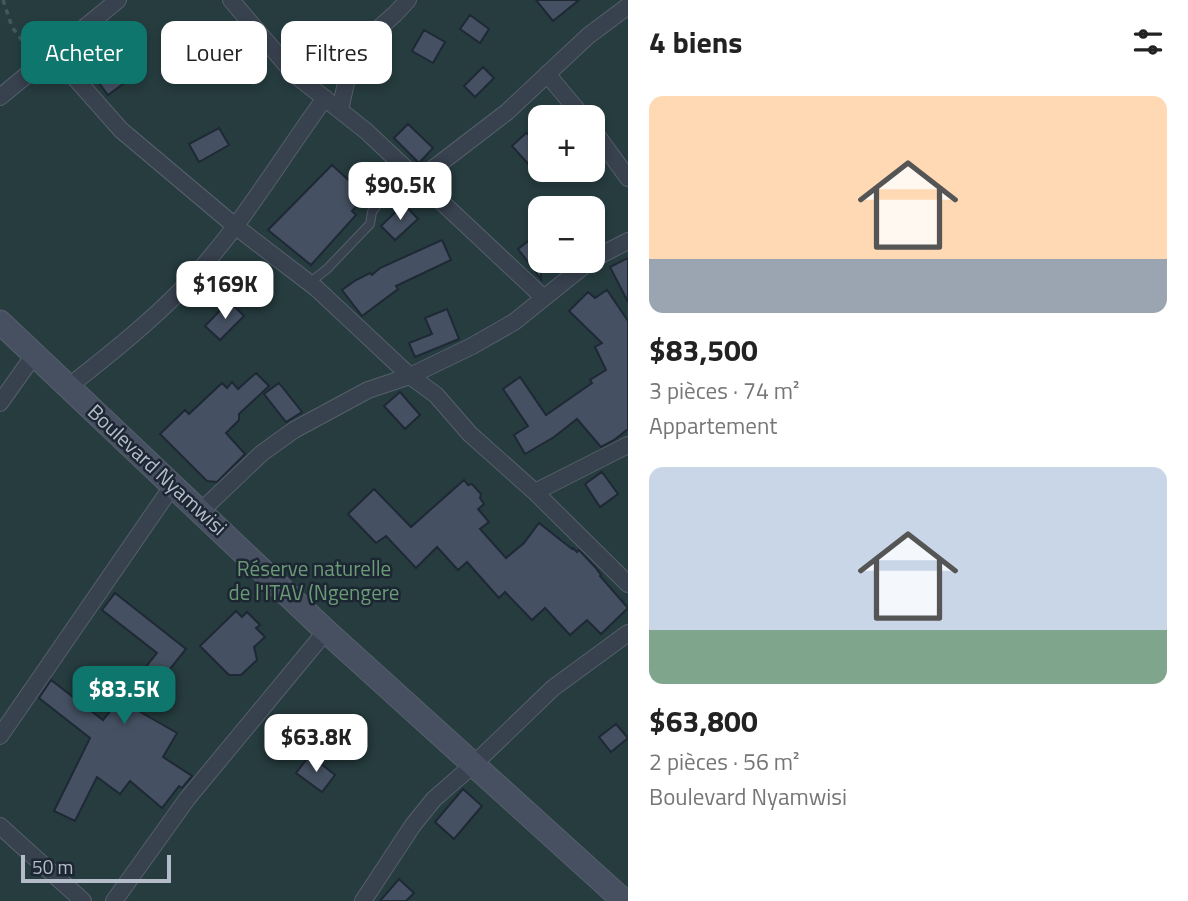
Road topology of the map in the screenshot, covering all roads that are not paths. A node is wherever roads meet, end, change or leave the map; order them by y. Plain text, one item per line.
1 (118, 0) edge
2 (230, 0) edge
3 (408, 0) edge
4 (628, 6) edge
5 (92, 21) edge
6 (547, 74) junction
7 (21, 80) edge
8 (80, 84) edge
9 (0, 97) edge
10 (325, 98) junction
11 (573, 105) edge
12 (340, 110) junction
13 (605, 146) edge
14 (628, 178) edge
15 (417, 181) junction
16 (235, 226) junction
17 (628, 241) edge
18 (605, 253) edge
19 (576, 273) edge
20 (309, 283) junction
21 (544, 298) junction
22 (0, 322) edge
23 (34, 355) junction
24 (410, 376) junction
25 (68, 387) junction
26 (0, 403) edge
27 (628, 445) edge
28 (173, 485) junction
29 (535, 492) junction
30 (201, 511) junction
31 (628, 584) edge
32 (326, 631) junction
33 (628, 633) edge
34 (0, 736) edge
35 (473, 765) junction
36 (0, 826) edge
37 (612, 897) edge
38 (83, 901) edge
39 (114, 901) edge
40 (363, 901) edge

1 - 5 street
2 - 10 street
3 - 12 street
4 - 6 street
6 - 11 street
6 - 15 street
7 - 9 street
8 - 16 street
10 - 12 street
10 - 16 street
12 - 15 street
13 - 14 street
15 - 20 lane
15 - 21 street
16 - 20 street
16 - 25 street
17 - 18 street
19 - 21 street
20 - 24 street
21 - 24 street
22 - 23 main road, Boulevard Nyamwisi
23 - 25 main road, Boulevard Nyamwisi
23 - 26 street
24 - 29 street
24 - 30 street
25 - 28 main road, Boulevard Nyamwisi
27 - 29 street
28 - 30 main road, Boulevard Nyamwisi
28 - 34 street
29 - 31 street
30 - 32 main road, Boulevard Nyamwisi
32 - 35 main road, Boulevard Nyamwisi
32 - 39 street
33 - 35 street
35 - 37 main road, Boulevard Nyamwisi
35 - 40 street
36 - 38 street

